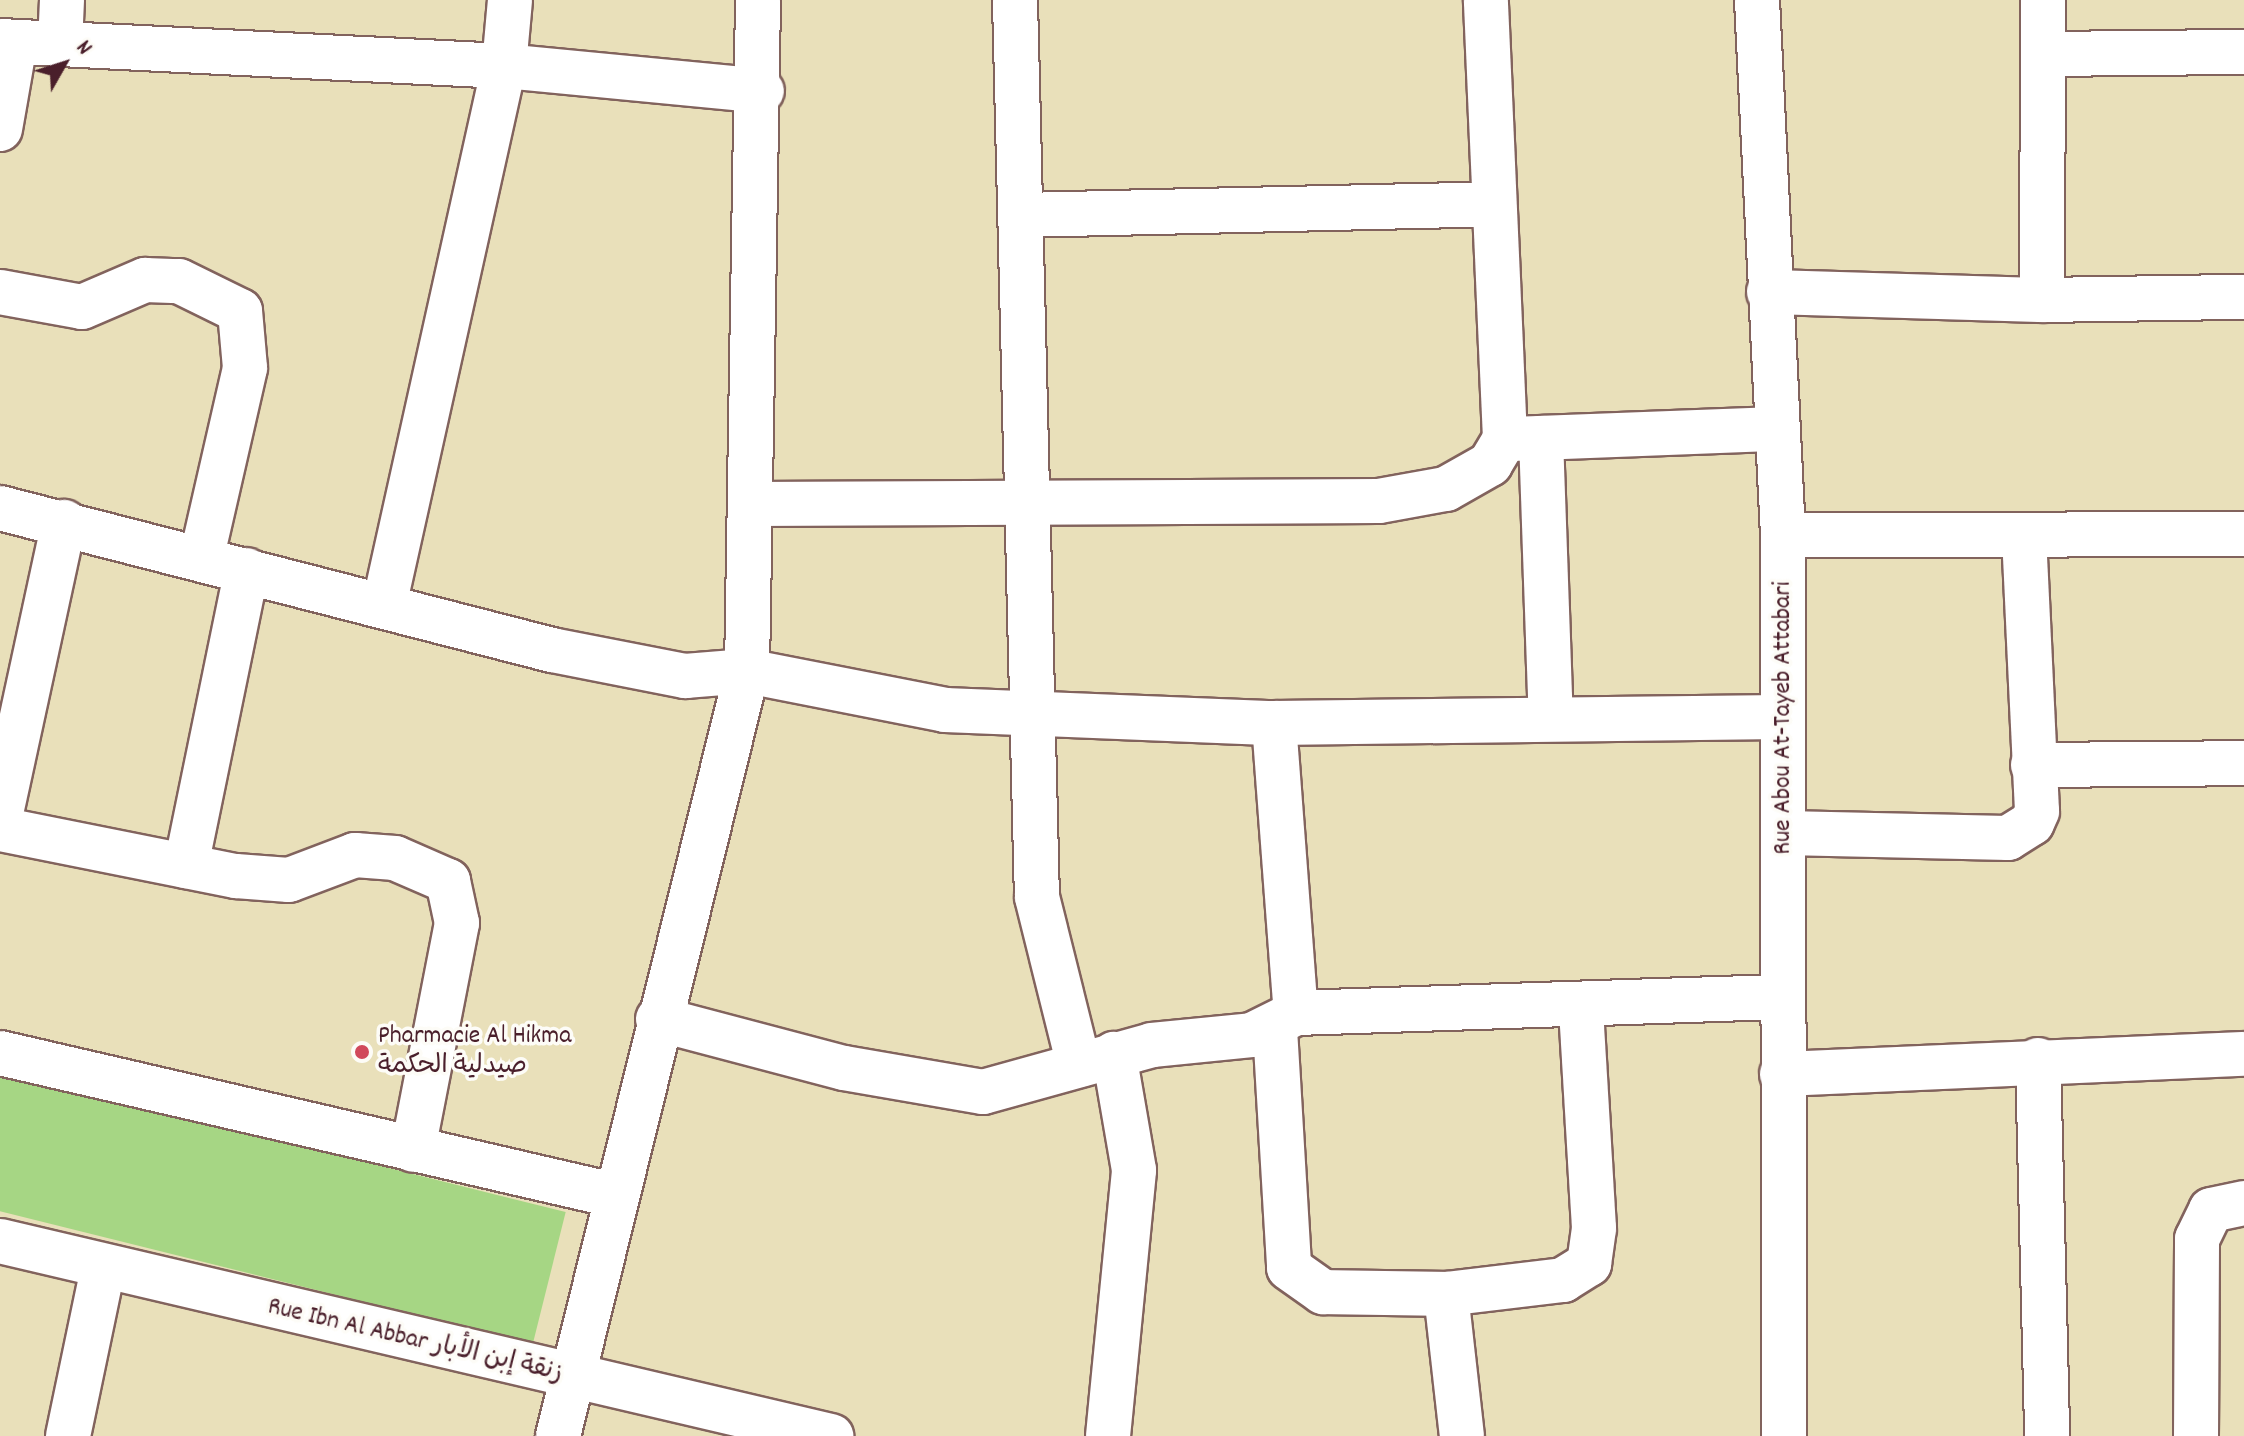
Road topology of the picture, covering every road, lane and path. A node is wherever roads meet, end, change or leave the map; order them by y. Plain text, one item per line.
1 (62, 0) edge
2 (510, 0) edge
3 (758, 0) edge
4 (1015, 0) edge
5 (1486, 0) edge
6 (1757, 0) edge
7 (2043, 0) edge
8 (8, 42) edge
9 (60, 44) junction
10 (2244, 52) edge
11 (2044, 54) junction
12 (504, 66) junction
13 (762, 91) junction
14 (0, 129) edge
15 (1492, 204) junction
16 (1021, 215) junction
17 (0, 292) edge
18 (1769, 292) junction
19 (2244, 297) edge
20 (2042, 300) junction
21 (1775, 429) junction
22 (1523, 438) junction
23 (1025, 503) junction
24 (752, 504) junction
25 (0, 508) edge
26 (64, 522) junction
27 (2244, 534) edge
28 (1783, 535) junction
29 (2024, 539) junction
30 (202, 556) junction
31 (247, 570) junction
32 (384, 606) junction
33 (747, 671) junction
34 (1033, 715) junction
35 (1782, 717) junction
36 (1551, 719) junction
37 (1274, 723) junction
38 (2244, 763) edge
39 (2033, 765) junction
40 (0, 818) edge
41 (0, 829) edge
42 (1785, 833) junction
43 (186, 866) junction
44 (1782, 997) junction
45 (1581, 1006) junction
46 (658, 1019) junction
47 (1285, 1021) junction
48 (0, 1053) edge
49 (2244, 1054) edge
50 (1096, 1059) junction
51 (2038, 1060) junction
52 (1782, 1074) junction
53 (413, 1150) junction
54 (613, 1195) junction
55 (2244, 1203) edge
56 (0, 1241) edge
57 (103, 1269) junction
58 (1446, 1294) junction
59 (571, 1377) junction
60 (68, 1436) edge
61 (558, 1436) edge
62 (831, 1436) edge
63 (1108, 1436) edge
64 (1462, 1436) edge
65 (1784, 1436) edge
66 (2047, 1436) edge
67 (2196, 1436) edge

1 - 9 street
2 - 12 street
3 - 13 street
4 - 16 street
5 - 15 street
6 - 18 street, Rue Abou At-Tayeb Attabari
7 - 11 street
8 - 9 street
8 - 14 street
9 - 12 street
10 - 11 street
11 - 20 street
12 - 13 street
12 - 32 street
13 - 24 street
15 - 16 street
15 - 22 street
16 - 23 street
17 - 30 street
18 - 20 street
18 - 21 street, Rue Abou At-Tayeb Attabari
19 - 20 street
21 - 22 street
21 - 28 street, Rue Abou At-Tayeb Attabari
22 - 23 street
22 - 36 street
23 - 24 street
23 - 34 street
24 - 33 street
25 - 26 street
26 - 30 street
26 - 40 street
27 - 29 street
28 - 29 street
28 - 35 street, Rue Abou At-Tayeb Attabari
29 - 39 street
30 - 31 street
31 - 32 street
31 - 43 street
32 - 33 street
33 - 34 street
33 - 46 street
34 - 37 street
34 - 50 street
35 - 36 street
35 - 42 street, Rue Abou At-Tayeb Attabari
36 - 37 street
37 - 47 street
38 - 39 street
39 - 42 street
41 - 43 street
42 - 44 street, Rue Abou At-Tayeb Attabari
43 - 53 street
44 - 45 street
44 - 52 street, Rue Abou At-Tayeb Attabari
45 - 47 street
45 - 58 street
46 - 50 street
46 - 54 street
47 - 50 street
47 - 58 street
48 - 53 street
49 - 51 street
50 - 63 street
51 - 52 street
51 - 66 street
52 - 65 street, Rue Abou At-Tayeb Attabari
53 - 54 street
54 - 59 street
55 - 67 street
56 - 57 street, Rue Ibn Al Abbar زنقة إبن الأبار
57 - 59 street, Rue Ibn Al Abbar زنقة إبن الأبار
57 - 60 street
58 - 64 street
59 - 61 street
59 - 62 street, Rue Ibn Al Abbar زنقة إبن الأبار

